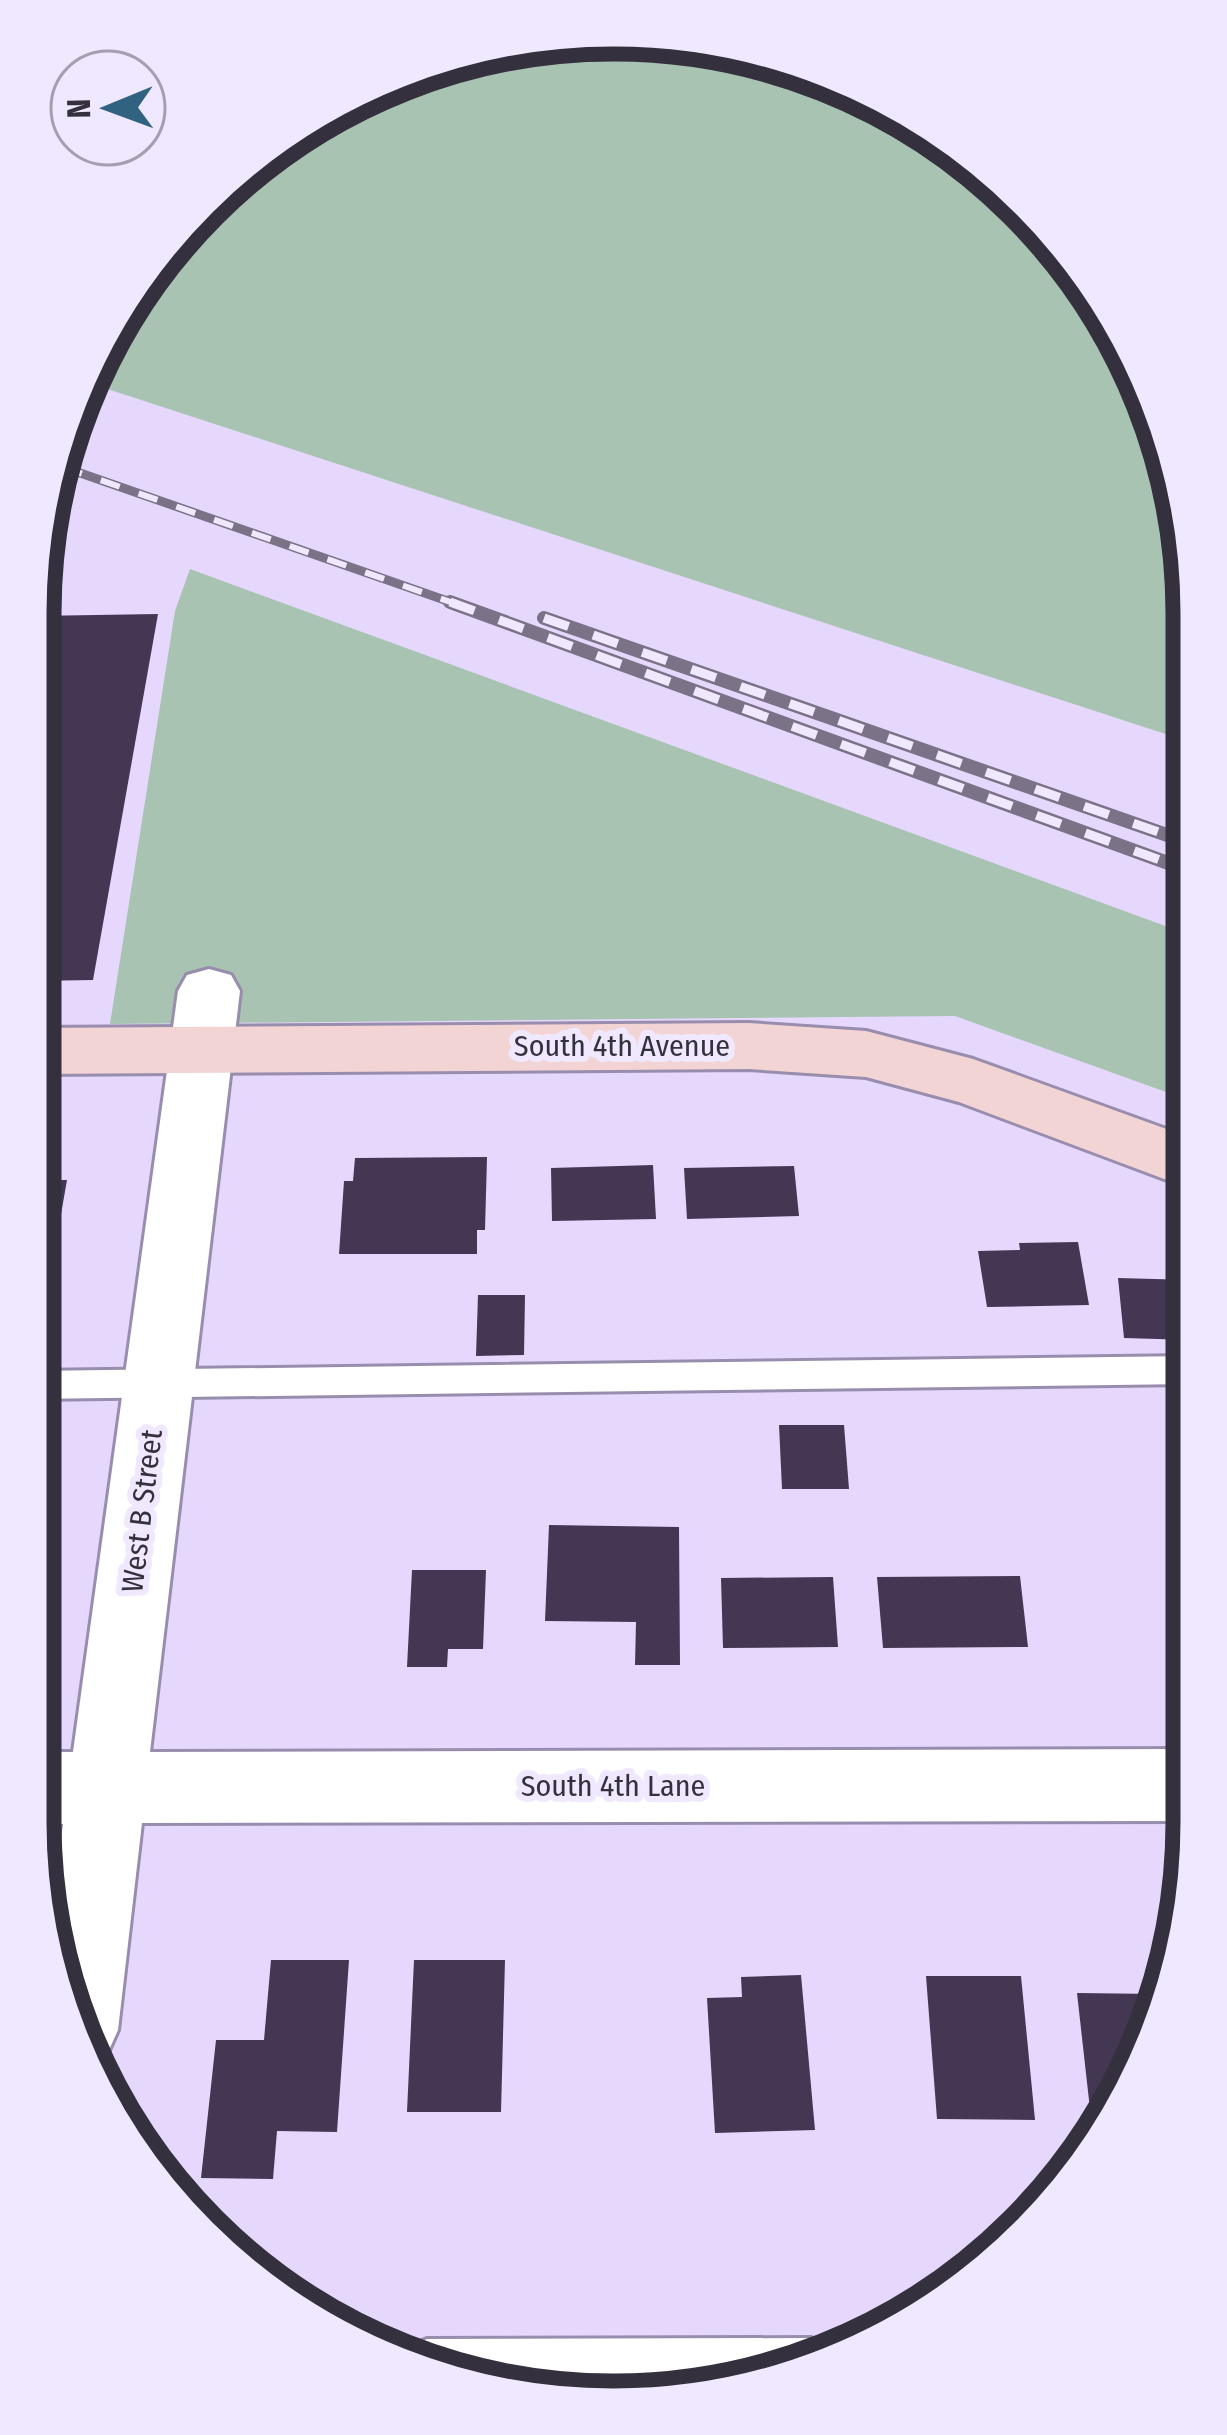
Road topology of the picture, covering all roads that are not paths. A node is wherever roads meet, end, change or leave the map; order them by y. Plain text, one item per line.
1 (206, 1020) junction
2 (54, 1048) edge
3 (1173, 1157) edge
4 (1173, 1370) edge
5 (159, 1384) junction
6 (54, 1385) edge
7 (1173, 1785) edge
8 (70, 1788) edge
9 (75, 1971) edge
10 (764, 2360) edge
11 (466, 2361) edge

1 - 2 street, South 4th Avenue
1 - 3 street, South 4th Avenue
1 - 5 street, West B Street
4 - 5 lane
5 - 6 lane
5 - 8 street, West B Street
7 - 8 street, South 4th Lane
8 - 9 street, West B Street
10 - 11 lane

